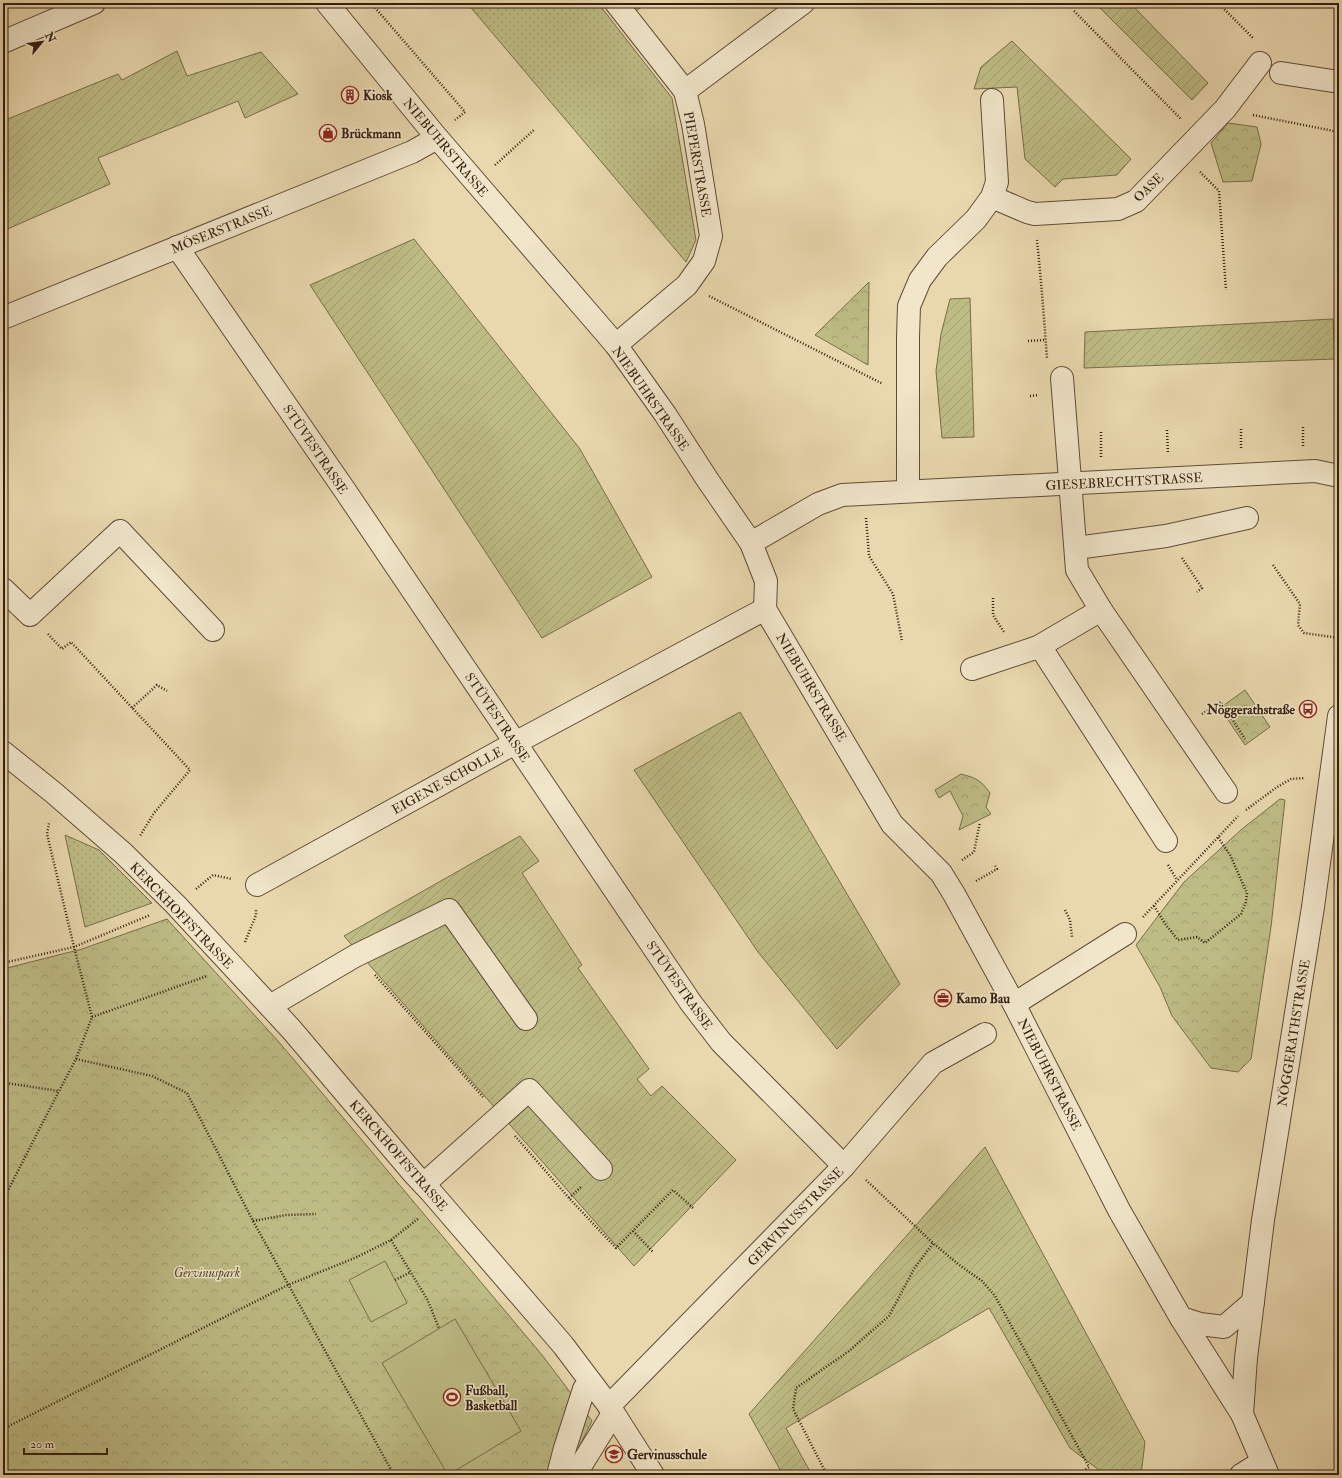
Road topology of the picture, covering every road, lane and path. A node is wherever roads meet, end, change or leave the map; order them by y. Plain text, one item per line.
1 (94, 3) edge
2 (327, 3) edge
3 (371, 3) edge
4 (616, 3) edge
5 (803, 3) edge
6 (1218, 3) edge
7 (1074, 10) dead end
8 (3, 42) edge
9 (1260, 63) joint
10 (1281, 73) dead end
11 (1339, 82) edge
12 (685, 91) junction
13 (992, 100) dead end
14 (1225, 109) junction
15 (535, 129) dead end
16 (1339, 132) edge
17 (436, 136) junction
18 (1198, 136) junction
19 (1182, 153) junction
20 (495, 165) dead end
21 (992, 197) junction
22 (1035, 214) junction
23 (177, 247) junction
24 (687, 285) junction
25 (1226, 290) dead end
26 (3, 318) edge
27 (1043, 320) dead end
28 (1045, 340) dead end
29 (1028, 341) dead end
30 (616, 345) junction
31 (1062, 378) dead end
32 (908, 397) junction
33 (1339, 476) edge
34 (1071, 483) junction
35 (908, 491) junction
36 (864, 494) junction
37 (1247, 518) dead end
38 (751, 542) junction
39 (1076, 548) junction
40 (1273, 565) dead end
41 (1196, 578) dead end
42 (3, 589) edge
43 (1197, 592) dead end
44 (766, 609) junction
45 (1101, 610) junction
46 (30, 615) junction
47 (213, 630) dead end
48 (1339, 638) edge
49 (902, 642) dead end
50 (1038, 647) junction
51 (972, 669) dead end
52 (167, 691) dead end
53 (132, 708) junction
54 (1339, 716) edge
55 (1182, 728) junction
56 (1245, 739) dead end
57 (515, 743) junction
58 (3, 752) edge
59 (1331, 777) junction
60 (1226, 792) dead end
61 (54, 793) junction
62 (980, 822) dead end
63 (1218, 837) junction
64 (1166, 841) dead end
65 (123, 853) junction
66 (995, 866) dead end
67 (1169, 868) dead end
68 (941, 873) junction
69 (984, 876) dead end
70 (1177, 880) junction
71 (257, 885) junction
72 (175, 904) junction
73 (1154, 906) junction
74 (1125, 934) joint
75 (74, 947) junction
76 (3, 963) edge
77 (232, 967) junction
78 (372, 971) dead end
79 (1014, 1004) junction
80 (270, 1006) junction
81 (92, 1017) junction
82 (526, 1019) dead end
83 (985, 1034) dead end
84 (76, 1059) junction
85 (3, 1084) edge
86 (59, 1091) junction
87 (499, 1117) junction
88 (845, 1164) junction
89 (601, 1169) dead end
90 (424, 1184) junction
91 (3, 1200) edge
92 (693, 1208) dead end
93 (424, 1213) dead end
94 (316, 1214) dead end
95 (253, 1221) junction
96 (633, 1231) junction
97 (391, 1240) junction
98 (932, 1243) junction
99 (653, 1252) dead end
100 (411, 1272) junction
101 (395, 1280) dead end
102 (288, 1285) junction
103 (1253, 1302) junction
104 (1181, 1318) junction
105 (439, 1328) dead end
106 (584, 1389) dead end
107 (609, 1413) junction
108 (1242, 1414) junction
109 (3, 1429) edge
110 (1265, 1468) edge
111 (394, 1475) edge
112 (562, 1475) edge
113 (575, 1475) edge
114 (653, 1475) edge
115 (827, 1475) edge
116 (1078, 1475) edge
117 (1241, 1475) edge

1 - 8 street
2 - 17 street, NIEBUHRSTRASSE
3 - 17 path
4 - 12 street
5 - 12 street
6 - 9 path
7 - 18 path
9 - 14 street, OASE
10 - 11 street
12 - 24 street, PIEPERSTRASSE
13 - 21 street
14 - 16 path
14 - 18 street, OASE
15 - 20 path
17 - 23 street, MÖSERSTRASSE
17 - 30 street, NIEBUHRSTRASSE
18 - 19 street, OASE
19 - 22 street, OASE
19 - 25 path
21 - 22 street, OASE
21 - 32 street
22 - 27 path
23 - 26 street, MÖSERSTRASSE
23 - 57 street, STÜVESTRASSE
24 - 30 street, PIEPERSTRASSE
24 - 32 path
28 - 29 path
30 - 38 street, NIEBUHRSTRASSE
31 - 34 street
32 - 35 street
33 - 34 street, GIESEBRECHTSTRASSE
34 - 35 street, GIESEBRECHTSTRASSE
34 - 39 street
35 - 36 street, GIESEBRECHTSTRASSE
36 - 38 street, GIESEBRECHTSTRASSE
36 - 49 path
37 - 39 street
38 - 44 street, NIEBUHRSTRASSE
39 - 45 street
40 - 48 path
41 - 43 path
42 - 46 street
44 - 57 street, EIGENE SCHOLLE
44 - 68 street, NIEBUHRSTRASSE
45 - 50 street
45 - 55 street
46 - 47 street
46 - 53 path, KERCKHOFFSTRASSE
50 - 51 street
50 - 64 street
52 - 53 path
53 - 65 path, KERCKHOFFSTRASSE
54 - 59 street, NÖGGERATHSTRASSE
55 - 56 path
55 - 60 street
57 - 71 street, EIGENE SCHOLLE
57 - 88 street, STÜVESTRASSE
58 - 61 street, KERCKHOFFSTRASSE
59 - 63 path
59 - 103 street, NÖGGERATHSTRASSE
61 - 65 street, KERCKHOFFSTRASSE
61 - 75 path
62 - 68 path
63 - 70 path
63 - 73 path
65 - 72 street, KERCKHOFFSTRASSE
66 - 69 path
67 - 70 path
68 - 79 street, NIEBUHRSTRASSE
70 - 73 path
71 - 72 path
71 - 77 path
72 - 75 path
72 - 77 street, KERCKHOFFSTRASSE
73 - 74 path
74 - 79 street
75 - 76 path
75 - 81 path
77 - 80 street, KERCKHOFFSTRASSE
77 - 81 path
78 - 87 path
79 - 104 street, NIEBUHRSTRASSE
80 - 82 street
80 - 90 street, KERCKHOFFSTRASSE
81 - 84 path
83 - 88 street, GERVINUSSTRASSE
84 - 86 path
84 - 95 path
85 - 86 path
86 - 91 path
87 - 89 street
87 - 90 street
87 - 96 path
88 - 98 path
88 - 107 street, GERVINUSSTRASSE
90 - 107 street, KERCKHOFFSTRASSE
92 - 96 path
93 - 97 path
94 - 95 path
95 - 102 path
96 - 99 path
97 - 100 path
97 - 102 path
98 - 115 path
98 - 116 path
100 - 101 path
100 - 105 path
102 - 109 path
102 - 111 path
103 - 104 street
103 - 108 street, NÖGGERATHSTRASSE
104 - 108 street, NIEBUHRSTRASSE
106 - 112 street
107 - 113 street, GERVINUSSTRASSE
107 - 114 street, KERCKHOFFSTRASSE
108 - 110 street, NÖGGERATHSTRASSE
110 - 117 street

